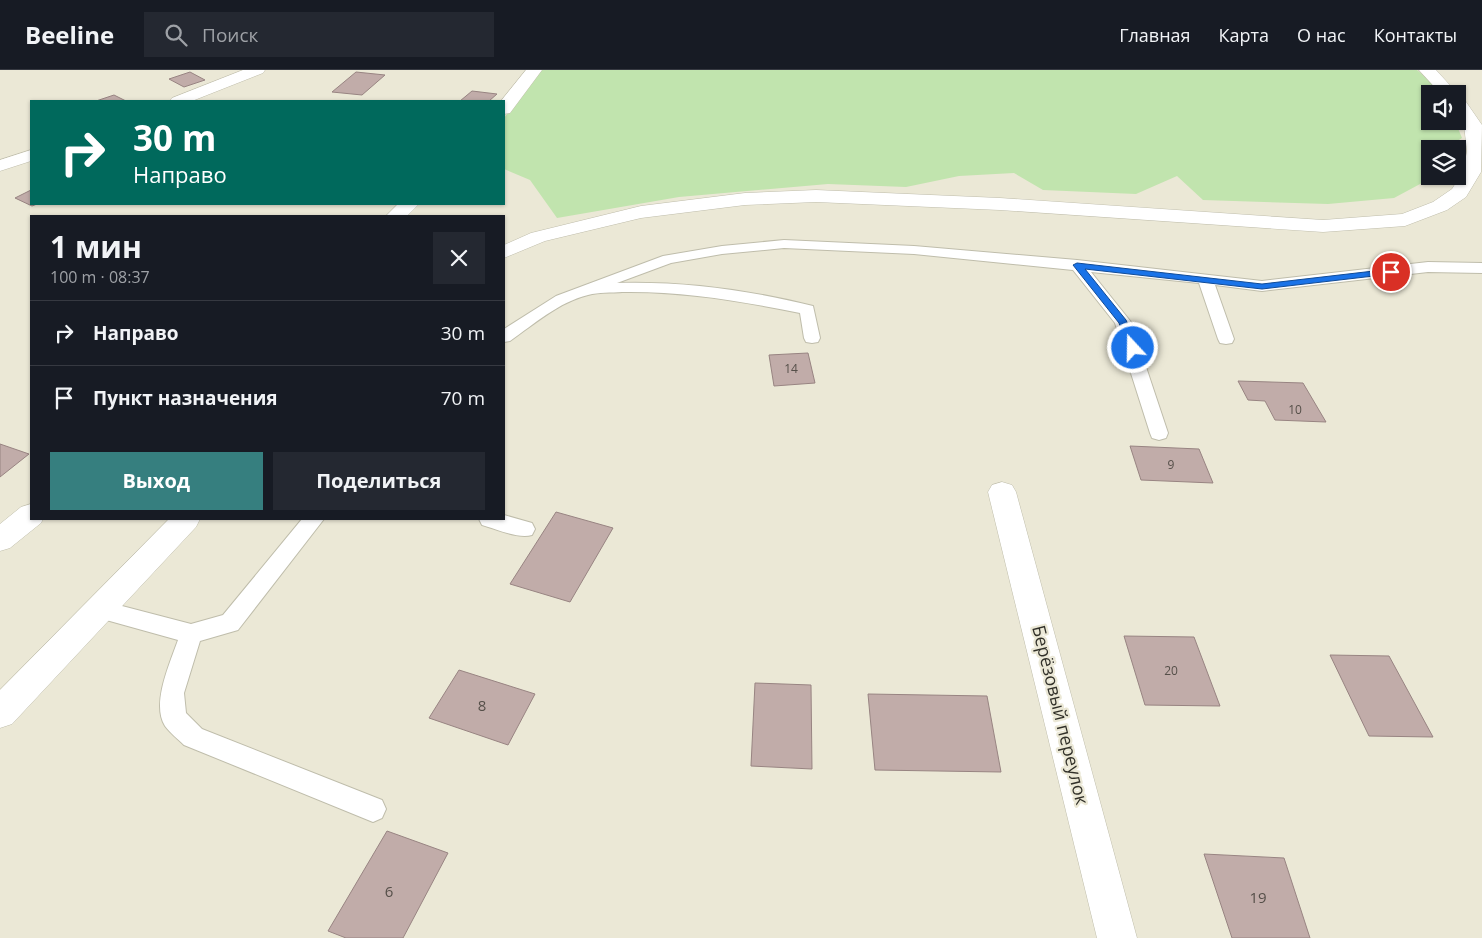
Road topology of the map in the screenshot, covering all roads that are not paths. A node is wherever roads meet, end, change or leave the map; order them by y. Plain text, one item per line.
1 (257, 70) edge
2 (534, 70) edge
3 (1427, 70) edge
4 (1441, 85) edge
5 (181, 100) edge
6 (505, 108) edge
7 (1466, 113) edge
8 (1477, 126) edge
9 (30, 155) edge
10 (0, 166) edge
11 (408, 205) edge
12 (397, 215) edge
13 (505, 252) edge
14 (1077, 265) junction
15 (1482, 268) edge
16 (1205, 279) junction
17 (584, 290) junction
18 (505, 336) edge
19 (812, 338) dead end
20 (1226, 339) dead end
21 (1159, 433) dead end
22 (1002, 492) dead end
23 (30, 516) edge
24 (185, 520) edge
25 (313, 520) edge
26 (493, 520) edge
27 (525, 529) dead end
28 (0, 540) edge
29 (99, 609) junction
30 (191, 634) junction
31 (0, 713) edge
32 (373, 809) dead end
33 (1116, 938) edge

1 - 5 street
2 - 6 street
3 - 4 street
7 - 8 street
8 - 13 street
9 - 10 street
11 - 12 street
14 - 16 lane
14 - 17 lane
14 - 21 lane
15 - 16 lane
16 - 20 lane
17 - 18 lane
17 - 19 lane
22 - 33 street, Берёзовый переулок
23 - 28 street
24 - 29 street
25 - 30 lane
26 - 27 lane
29 - 30 lane
29 - 31 street
30 - 32 lane

